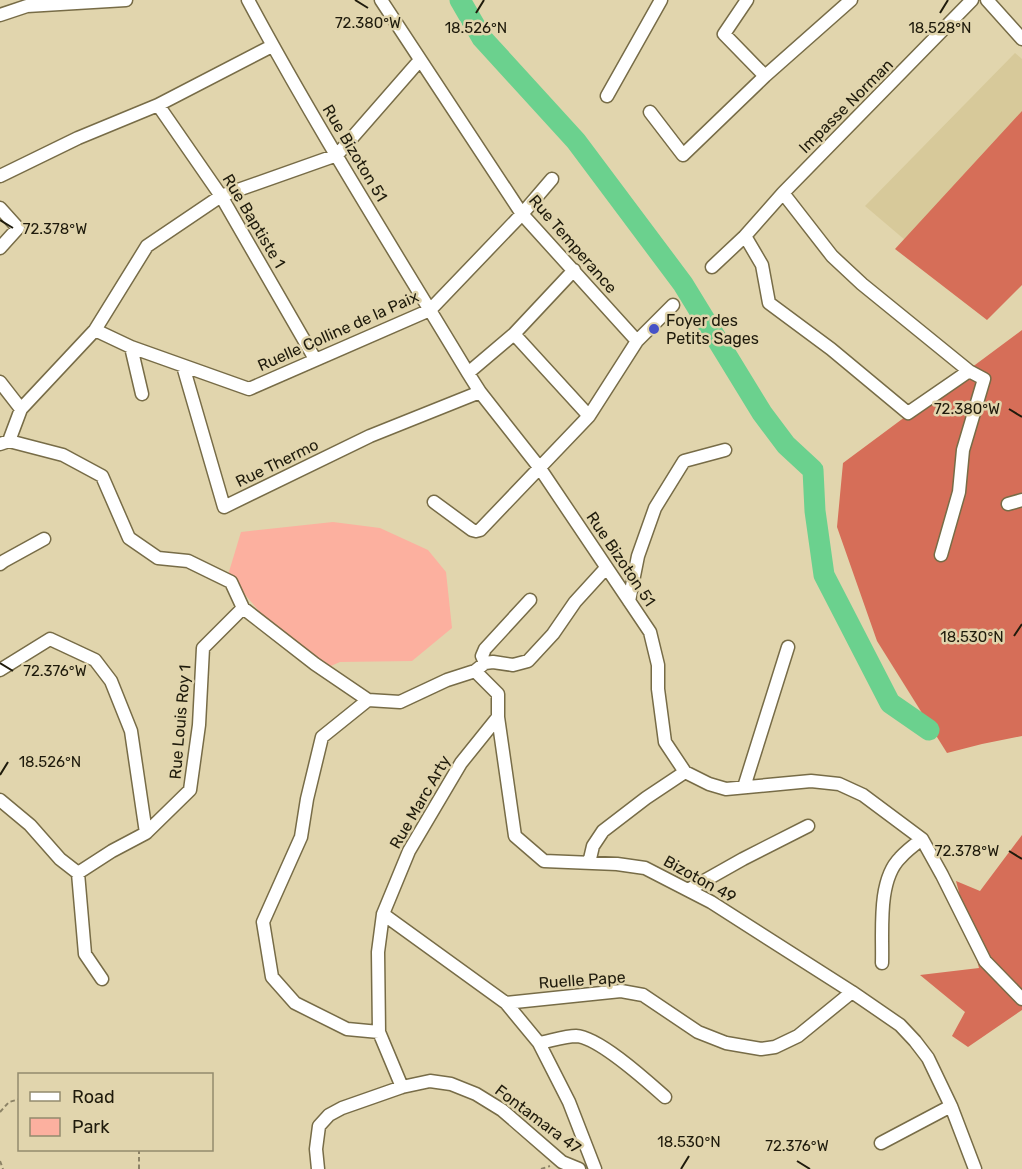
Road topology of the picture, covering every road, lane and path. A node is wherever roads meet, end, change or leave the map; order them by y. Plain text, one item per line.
1 (126, 0) edge
2 (248, 0) edge
3 (381, 0) edge
4 (661, 0) edge
5 (747, 0) edge
6 (851, 0) edge
7 (972, 0) edge
8 (987, 0) edge
9 (0, 15) edge
10 (1022, 39) edge
11 (272, 46) junction
12 (420, 60) junction
13 (765, 76) junction
14 (607, 96) dead end
15 (158, 105) junction
16 (650, 112) dead end
17 (337, 155) junction
18 (0, 176) edge
19 (552, 179) dead end
20 (783, 193) junction
21 (221, 196) junction
22 (0, 208) edge
23 (522, 214) junction
24 (745, 236) junction
25 (0, 248) edge
26 (712, 267) dead end
27 (574, 270) junction
28 (673, 304) dead end
29 (430, 310) junction
30 (95, 330) junction
31 (514, 334) junction
32 (638, 341) junction
33 (131, 347) junction
34 (315, 359) junction
35 (183, 366) junction
36 (969, 371) junction
37 (468, 374) junction
38 (0, 382) edge
39 (480, 392) junction
40 (142, 394) dead end
41 (21, 409) junction
42 (589, 416) junction
43 (5, 442) edge
44 (725, 450) dead end
45 (539, 468) junction
46 (1022, 500) edge
47 (434, 502) dead end
48 (1008, 504) dead end
49 (44, 539) dead end
50 (941, 555) dead end
51 (0, 564) edge
52 (606, 568) junction
53 (531, 600) dead end
54 (629, 601) junction
55 (243, 608) junction
56 (788, 647) dead end
57 (480, 667) junction
58 (0, 670) edge
59 (368, 700) junction
60 (498, 717) junction
61 (685, 772) junction
62 (744, 786) junction
63 (0, 800) edge
64 (808, 826) dead end
65 (146, 833) junction
66 (922, 839) junction
67 (589, 863) junction
68 (78, 873) junction
69 (688, 890) junction
70 (383, 914) junction
71 (882, 963) dead end
72 (102, 979) dead end
73 (852, 992) junction
74 (1022, 999) edge
75 (506, 1003) junction
76 (379, 1032) junction
77 (539, 1043) junction
78 (402, 1087) junction
79 (665, 1098) dead end
80 (18, 1100) edge
81 (951, 1106) junction
82 (0, 1112) edge
83 (881, 1143) dead end
84 (139, 1151) edge
85 (0, 1161) edge
86 (3, 1169) edge
87 (139, 1169) edge
88 (318, 1169) edge
89 (579, 1169) edge
90 (596, 1169) edge
91 (975, 1169) edge

1 - 9 street
2 - 11 street, Rue Bizoton 51
3 - 12 street, Rue Temperance
4 - 14 street
5 - 13 street
6 - 13 street
7 - 20 street, Impasse Norman
8 - 10 street
11 - 15 street
11 - 17 street, Rue Bizoton 51
12 - 17 street
12 - 23 street, Rue Temperance
13 - 16 street
15 - 18 street
15 - 21 street, Rue Baptiste 1
17 - 21 street
17 - 29 street, Rue Bizoton 51
19 - 23 street, Ruelle Colline de la Paix
20 - 24 street, Impasse Norman
20 - 36 street
21 - 30 street
21 - 34 street, Rue Baptiste 1
22 - 25 street
23 - 27 street, Rue Temperance
23 - 29 street, Ruelle Colline de la Paix
24 - 26 street, Impasse Norman
24 - 36 street
27 - 31 street
27 - 32 street, Rue Temperance
28 - 32 street
29 - 34 street, Ruelle Colline de la Paix
29 - 37 street, Rue Bizoton 51
30 - 33 street, Ruelle Colline de la Paix
30 - 41 street
31 - 37 street
31 - 42 street
32 - 42 street
33 - 35 street, Ruelle Colline de la Paix
33 - 40 street
34 - 35 street, Ruelle Colline de la Paix
35 - 39 street, Rue Thermo
36 - 50 street
37 - 39 street, Rue Bizoton 51
38 - 41 street
39 - 45 street, Rue Bizoton 51
41 - 43 street
42 - 45 street
43 - 55 street
44 - 54 street
45 - 47 street
45 - 52 street, Rue Bizoton 51
46 - 48 street
49 - 51 street
52 - 54 street, Rue Bizoton 51
52 - 57 street
53 - 57 street
54 - 61 street, Rue Bizoton 51
55 - 59 street
55 - 65 street, Rue Louis Roy 1
56 - 62 street
57 - 59 street
57 - 60 street, Bizoton 49
58 - 65 street
59 - 76 street
60 - 67 street, Bizoton 49
60 - 70 street, Rue Marc Arty
61 - 62 street
61 - 67 street
62 - 66 street
63 - 68 street
64 - 69 street
65 - 68 street, Rue Louis Roy 1
66 - 71 street
66 - 74 street
67 - 69 street, Bizoton 49
68 - 72 street
69 - 73 street, Bizoton 49
70 - 75 street
70 - 76 street, Rue Marc Arty
73 - 75 street, Ruelle Pape
73 - 81 street, Bizoton 49
75 - 77 street
76 - 78 street, Rue Marc Arty
77 - 79 street
77 - 90 street
78 - 88 street, Fontamara 47
78 - 89 street, Fontamara 47
80 - 82 path
81 - 83 street
81 - 91 street, Bizoton 49
84 - 87 path
85 - 86 path

